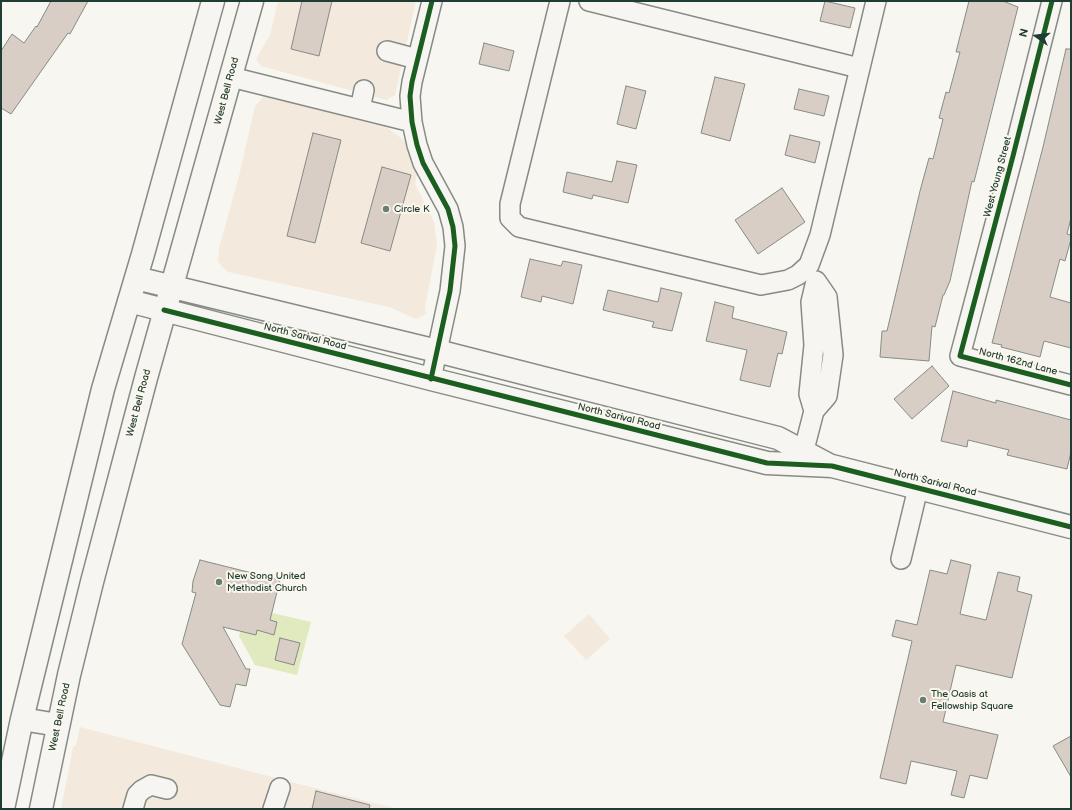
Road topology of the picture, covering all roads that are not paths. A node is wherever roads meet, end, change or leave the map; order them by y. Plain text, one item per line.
1 (213, 1) edge
2 (245, 1) edge
3 (252, 1) edge
4 (432, 1) edge
5 (560, 1) edge
6 (588, 1) edge
7 (876, 1) edge
8 (1052, 1) edge
9 (245, 24) junction
10 (387, 51) dead end
11 (417, 59) junction
12 (859, 68) junction
13 (231, 77) junction
14 (364, 90) dead end
15 (360, 109) junction
16 (412, 122) junction
17 (812, 273) junction
18 (136, 278) junction
19 (171, 288) junction
20 (129, 301) junction
21 (164, 310) junction
22 (436, 351) junction
23 (960, 356) joint
24 (431, 379) junction
25 (1071, 385) edge
26 (802, 459) junction
27 (918, 488) junction
28 (1071, 527) edge
29 (901, 559) dead end
30 (22, 719) junction
31 (58, 725) junction
32 (280, 788) dead end
33 (167, 789) dead end
34 (3, 809) edge
35 (41, 809) edge
36 (133, 809) edge
37 (273, 809) edge

1 - 18 main road
2 - 9 main road
3 - 9 main road, West Bell Road
4 - 11 street
5 - 17 street
6 - 12 street
7 - 12 street
8 - 23 street, West Young Street
9 - 13 main road, West Bell Road
10 - 11 street
11 - 16 street
12 - 17 street
13 - 15 street
13 - 19 main road, West Bell Road
14 - 15 street
15 - 16 street
16 - 22 street
17 - 26 street
18 - 19 main road, North Sarival Road
18 - 20 main road
19 - 21 main road, West Bell Road
19 - 22 main road, North Sarival Road
20 - 21 main road, North Sarival Road
20 - 30 main road
21 - 24 main road, North Sarival Road
21 - 31 main road, West Bell Road
22 - 24 street
22 - 26 main road, North Sarival Road
23 - 25 street, North 162nd Lane
24 - 26 main road, North Sarival Road
26 - 27 main road, North Sarival Road
27 - 28 main road, North Sarival Road
27 - 29 street
30 - 31 main road
30 - 34 main road
31 - 35 main road, West Bell Road
32 - 37 street
33 - 36 street

